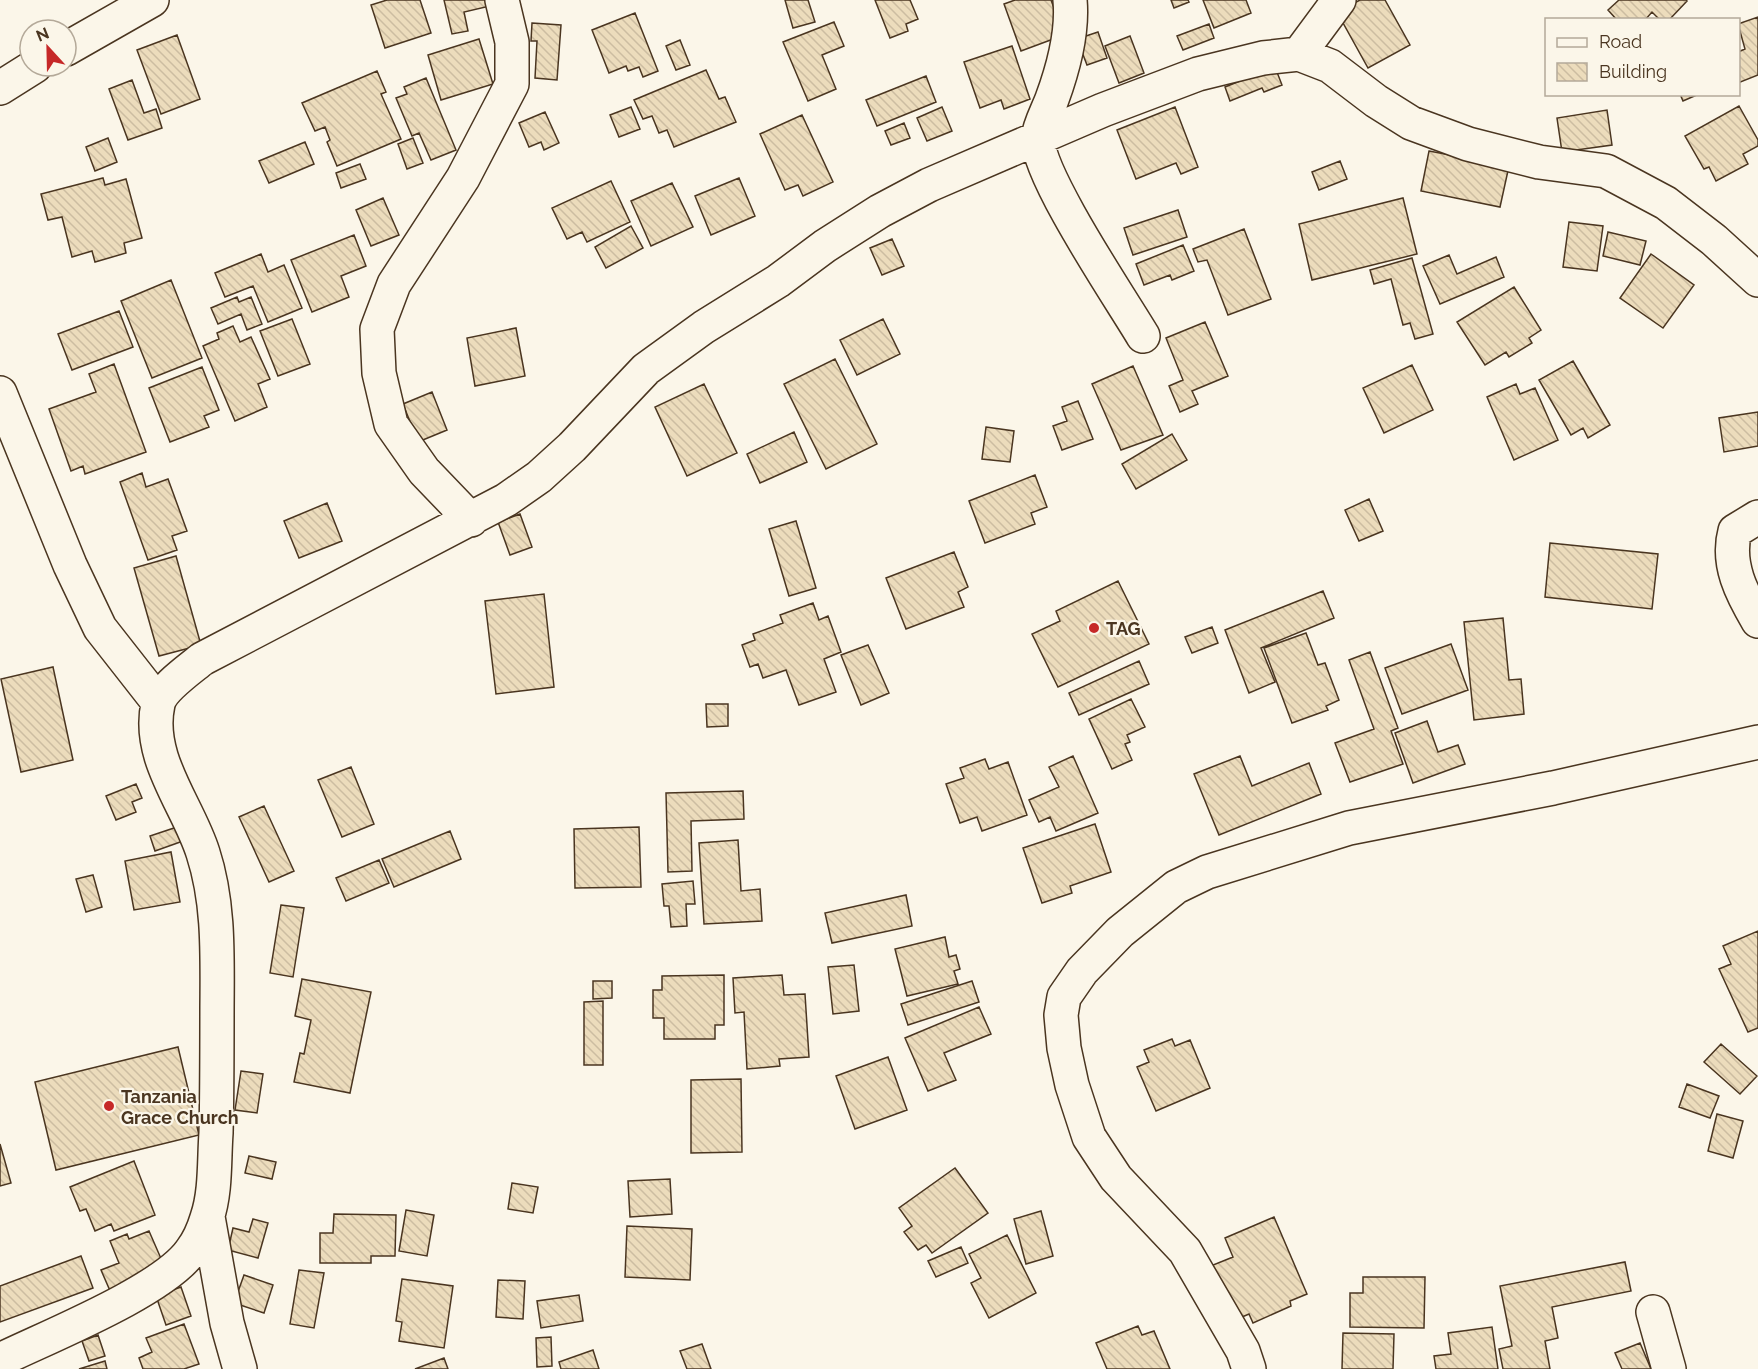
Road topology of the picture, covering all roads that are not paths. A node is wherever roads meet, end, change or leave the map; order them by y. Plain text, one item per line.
1 (152, 0) edge
2 (502, 0) edge
3 (1070, 0) edge
4 (1339, 0) edge
5 (78, 42) edge
6 (1299, 54) junction
7 (18, 77) edge
8 (0, 88) edge
9 (1038, 138) junction
10 (1758, 280) edge
11 (1143, 336) dead end
12 (0, 393) edge
13 (1758, 517) edge
14 (471, 520) junction
15 (1758, 621) edge
16 (158, 702) junction
17 (1758, 742) edge
18 (208, 1217) junction
19 (1653, 1311) dead end
20 (0, 1360) edge
21 (240, 1369) edge
22 (1249, 1369) edge
23 (1669, 1369) edge

1 - 5 street
2 - 14 street
3 - 9 street
4 - 6 street
6 - 9 street
6 - 10 street
7 - 8 street
9 - 11 street
9 - 14 street
12 - 16 street
13 - 15 street
14 - 16 street
16 - 18 street
17 - 22 street
18 - 20 street
18 - 21 street
19 - 23 street

